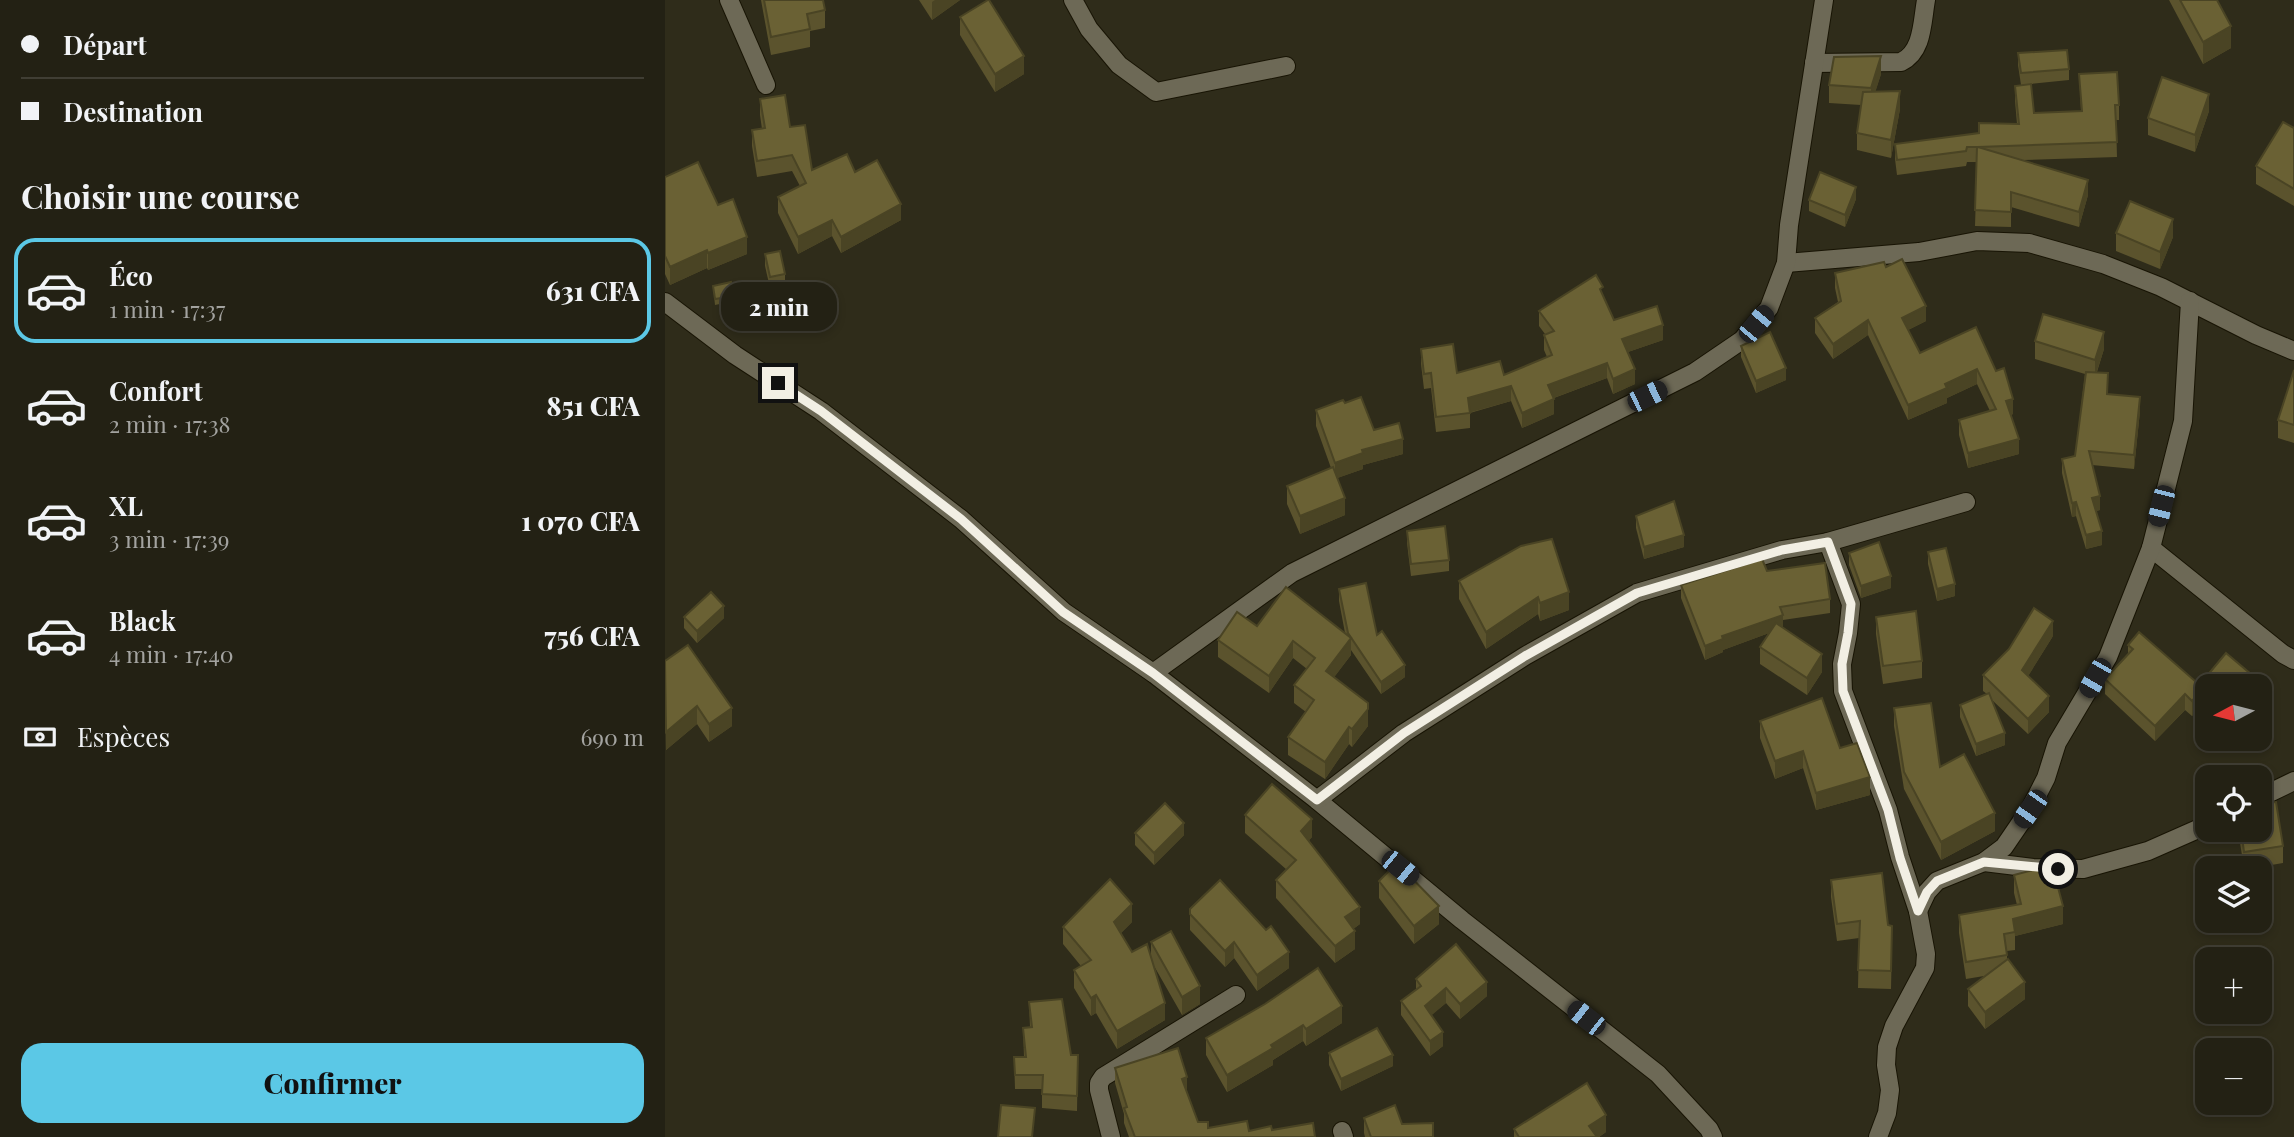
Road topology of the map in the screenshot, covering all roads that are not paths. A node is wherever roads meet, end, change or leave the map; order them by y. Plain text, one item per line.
1 (729, 0) edge
2 (1073, 0) edge
3 (1824, 0) edge
4 (1926, 0) edge
5 (1814, 62) junction
6 (1286, 66) dead end
7 (766, 85) dead end
8 (1786, 263) junction
9 (2190, 301) junction
10 (665, 302) edge
11 (2294, 351) edge
12 (1966, 502) dead end
13 (1828, 542) junction
14 (2151, 548) junction
15 (2294, 660) edge
16 (1153, 673) junction
17 (2294, 780) edge
18 (2272, 791) edge
19 (1317, 800) junction
20 (2195, 829) edge
21 (1984, 862) junction
22 (1918, 911) junction
23 (1236, 995) dead end
24 (1111, 1137) edge
25 (1713, 1137) edge
26 (1878, 1137) edge

1 - 7 street
2 - 6 street
3 - 5 street
4 - 5 street
5 - 8 street
8 - 9 street
8 - 16 street
9 - 11 street
9 - 14 street
10 - 16 street
12 - 13 street
13 - 19 street
13 - 22 street
14 - 15 street
14 - 21 street
16 - 19 street
17 - 18 street
19 - 25 street
20 - 21 street
21 - 22 street
22 - 26 street
23 - 24 street

